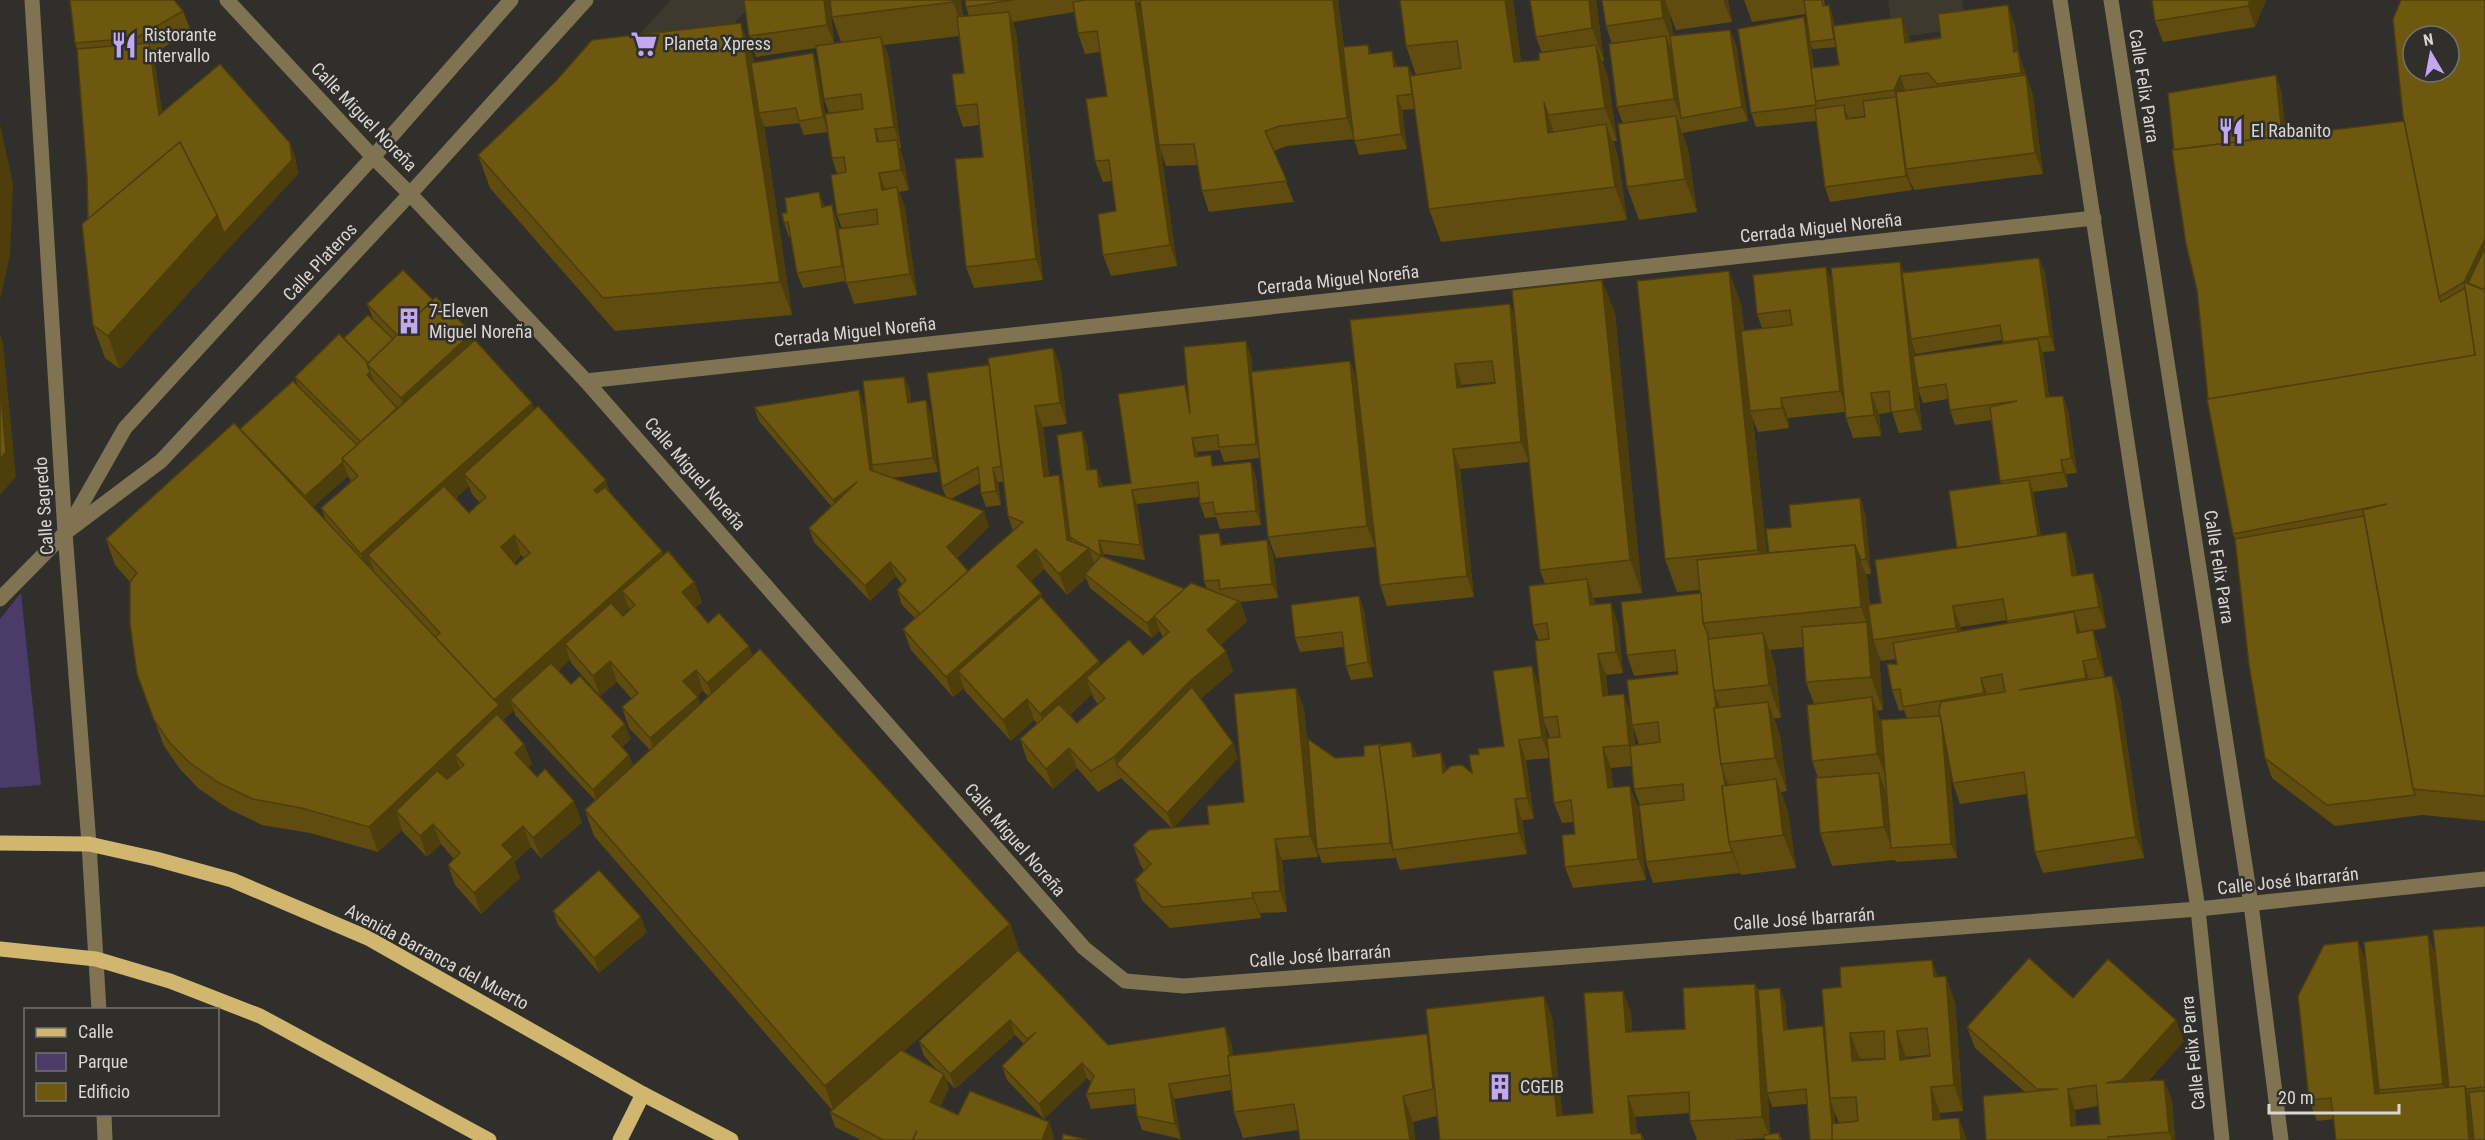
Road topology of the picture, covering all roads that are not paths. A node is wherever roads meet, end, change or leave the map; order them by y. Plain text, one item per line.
1 (32, 0) edge
2 (227, 0) edge
3 (511, 0) edge
4 (586, 0) edge
5 (2060, 0) edge
6 (2111, 0) edge
7 (373, 158) junction
8 (410, 194) junction
9 (2094, 219) junction
10 (586, 381) junction
11 (65, 534) junction
12 (0, 599) edge
13 (0, 843) edge
14 (89, 844) junction
15 (2485, 879) edge
16 (2251, 904) junction
17 (2198, 909) junction
18 (0, 949) edge
19 (96, 959) junction
20 (1125, 981) joint
21 (99, 1008) edge
22 (643, 1094) junction
23 (104, 1116) edge
24 (105, 1140) edge
25 (489, 1140) edge
26 (620, 1140) edge
27 (731, 1140) edge
28 (2222, 1140) edge
29 (2282, 1140) edge

1 - 11 street, Calle Sagredo
2 - 7 street, Calle Miguel Noreña
3 - 7 street, Calle Plateros
4 - 8 street, Calle Plateros
5 - 9 street, Calle Felix Parra
6 - 16 street, Calle Felix Parra
7 - 8 street, Calle Miguel Noreña
7 - 11 street, Calle Plateros
8 - 10 street, Calle Miguel Noreña
8 - 11 street, Calle Plateros
9 - 10 street, Cerrada Miguel Noreña
9 - 17 street, Calle Felix Parra
10 - 20 street, Calle Miguel Noreña
11 - 12 street, Calle Plateros
11 - 14 street, Calle Sagredo
13 - 14 main road, Avenida Barranca del Muerto
14 - 19 street, Calle Sagredo
14 - 22 main road, Avenida Barranca del Muerto
15 - 16 street, Calle José Ibarrarán
16 - 17 street, Calle José Ibarrarán
16 - 29 street, Calle Felix Parra
17 - 20 street, Calle José Ibarrarán
17 - 28 street, Calle Felix Parra
18 - 19 main road
19 - 21 street, Calle Sagredo
19 - 25 main road
22 - 26 main road
22 - 27 main road, Avenida Barranca del Muerto
23 - 24 street

